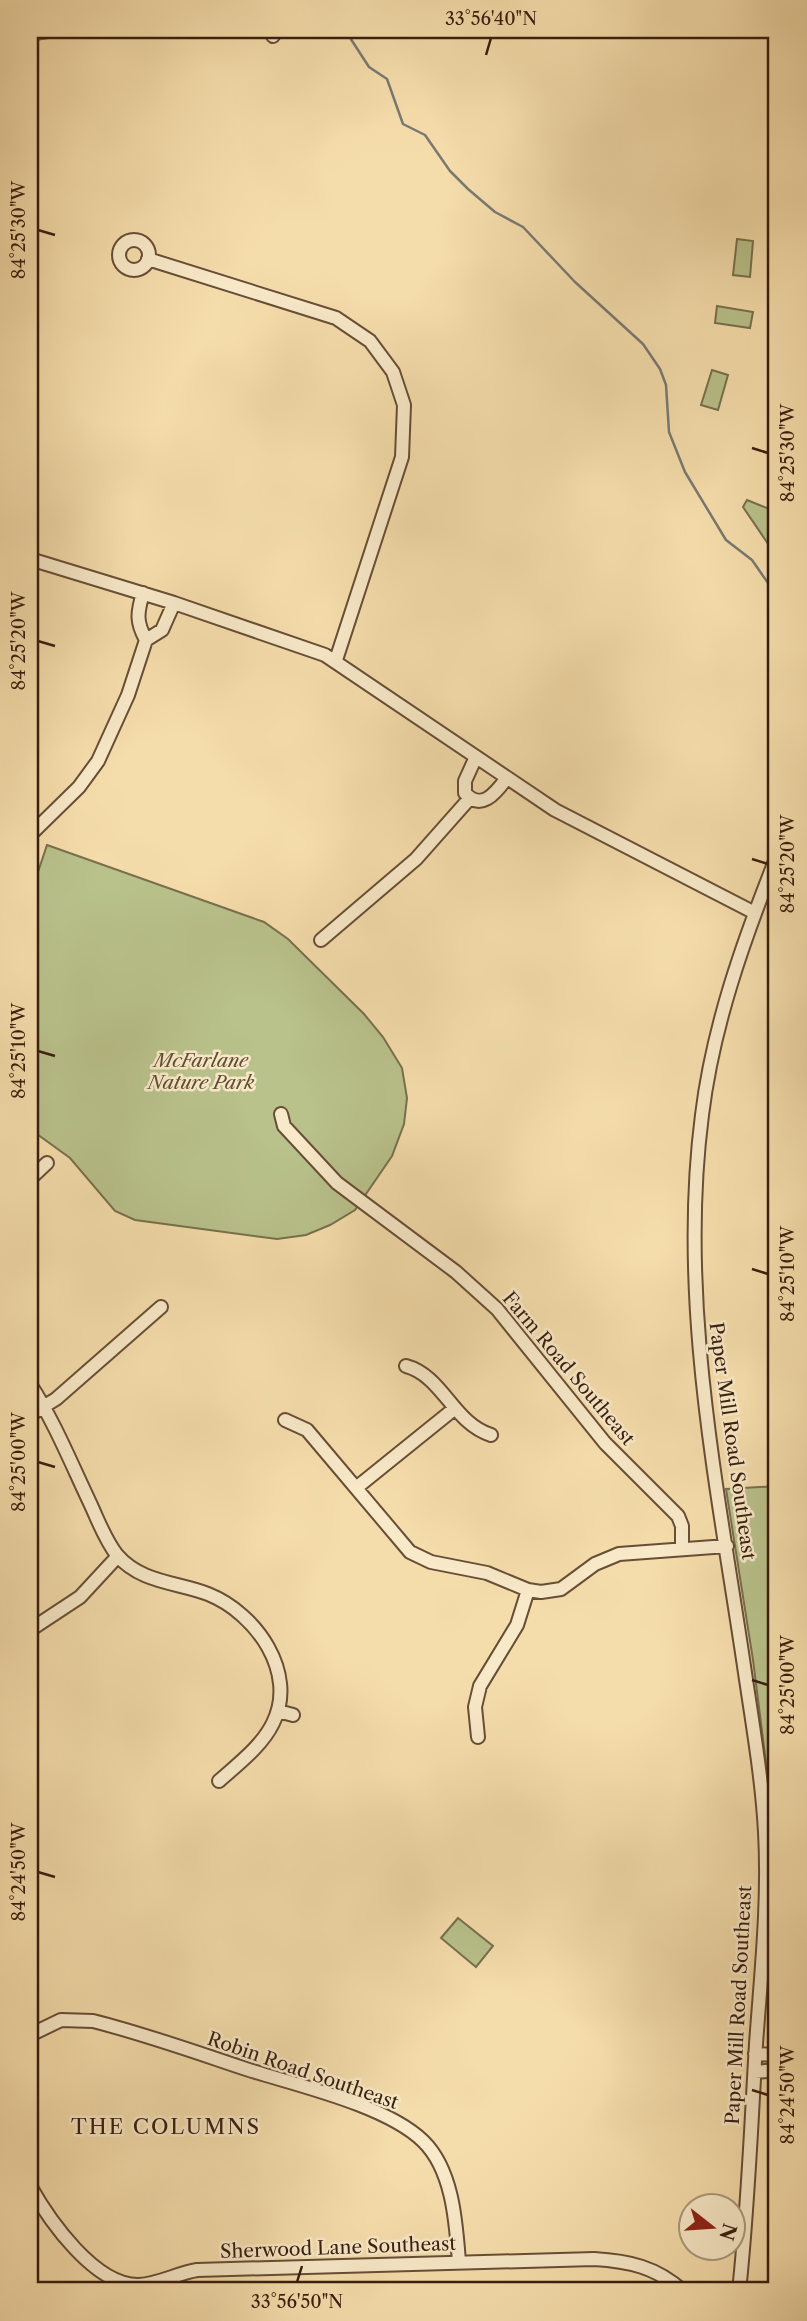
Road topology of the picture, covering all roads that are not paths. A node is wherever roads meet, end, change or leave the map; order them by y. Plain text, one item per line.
1 (148, 260) dead end
2 (30, 559) edge
3 (143, 593) junction
4 (174, 603) junction
5 (146, 640) junction
6 (336, 660) junction
7 (475, 759) junction
8 (506, 779) junction
9 (470, 798) junction
10 (30, 835) edge
11 (777, 856) edge
12 (755, 913) junction
13 (321, 940) dead end
14 (281, 1114) dead end
15 (47, 1163) dead end
16 (30, 1179) edge
17 (161, 1307) dead end
18 (406, 1366) dead end
19 (30, 1384) edge
20 (45, 1408) junction
21 (454, 1409) junction
22 (30, 1415) edge
23 (285, 1420) dead end
24 (491, 1435) dead end
25 (356, 1488) junction
26 (727, 1546) junction
27 (682, 1549) junction
28 (118, 1556) junction
29 (528, 1590) junction
30 (30, 1630) edge
31 (278, 1711) junction
32 (293, 1715) dead end
33 (478, 1737) dead end
34 (219, 1781) dead end
35 (30, 2035) edge
36 (755, 2054) junction
37 (777, 2055) edge
38 (777, 2070) edge
39 (755, 2072) junction
40 (30, 2186) edge
41 (459, 2262) junction
42 (135, 2288) edge
43 (683, 2291) edge
44 (739, 2291) edge

1 - 6 street
2 - 3 street
3 - 4 street
3 - 5 street
4 - 5 street
4 - 6 street
5 - 10 street
6 - 7 street
7 - 8 street
7 - 9 street
8 - 9 street
8 - 12 street
9 - 13 street
11 - 12 street, Paper Mill Road Southeast
12 - 26 street, Paper Mill Road Southeast
14 - 27 street, Farm Road Southeast
15 - 16 street
17 - 20 street
18 - 21 street
19 - 20 street
20 - 22 street
20 - 28 street
21 - 24 street
21 - 25 street
23 - 25 street
25 - 29 street
26 - 27 street
26 - 36 street, Paper Mill Road Southeast
27 - 29 street
28 - 30 street
28 - 31 street
29 - 33 street
31 - 32 street
31 - 34 street
35 - 41 street, Robin Road Southeast
36 - 37 street
36 - 39 street, Paper Mill Road Southeast
38 - 39 street
39 - 44 street, Paper Mill Road Southeast
40 - 42 street, Sherwood Lane Southeast
41 - 42 street, Sherwood Lane Southeast
41 - 43 street, Sherwood Lane Southeast

